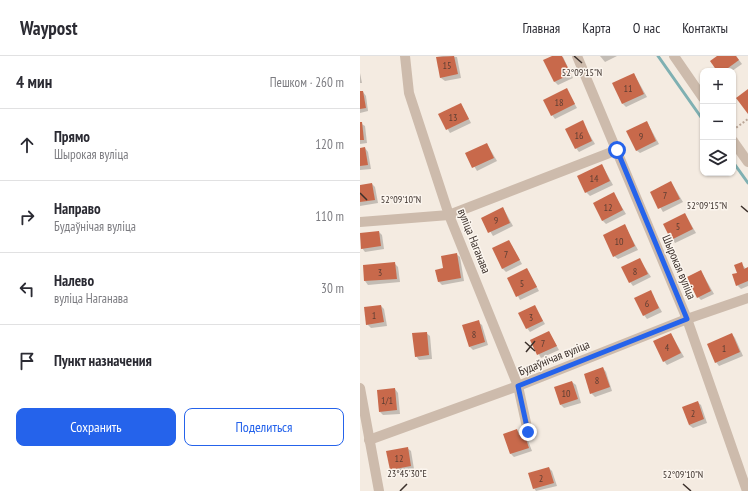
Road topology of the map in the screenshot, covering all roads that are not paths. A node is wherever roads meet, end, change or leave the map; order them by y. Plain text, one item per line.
1 (405, 56) edge
2 (576, 56) edge
3 (674, 56) edge
4 (700, 94) edge
5 (736, 145) edge
6 (617, 150) junction
7 (748, 162) edge
8 (449, 215) junction
9 (360, 222) edge
10 (748, 298) edge
11 (687, 319) junction
12 (518, 386) junction
13 (360, 388) edge
14 (528, 432) dead end
15 (369, 440) junction
16 (379, 491) edge
17 (747, 491) edge

1 - 8 street, вуліца Наганава
2 - 6 street, Шырокая вуліца
3 - 4 street
5 - 7 street
6 - 8 street
6 - 11 street, Шырокая вуліца
8 - 9 street
8 - 12 street, вуліца Наганава
10 - 11 street, Будаўнічая вуліца
11 - 12 street, Будаўнічая вуліца
11 - 17 street, Шырокая вуліца
12 - 14 street, вуліца Наганава
12 - 15 street, Будаўнічая вуліца
13 - 15 street
15 - 16 street

